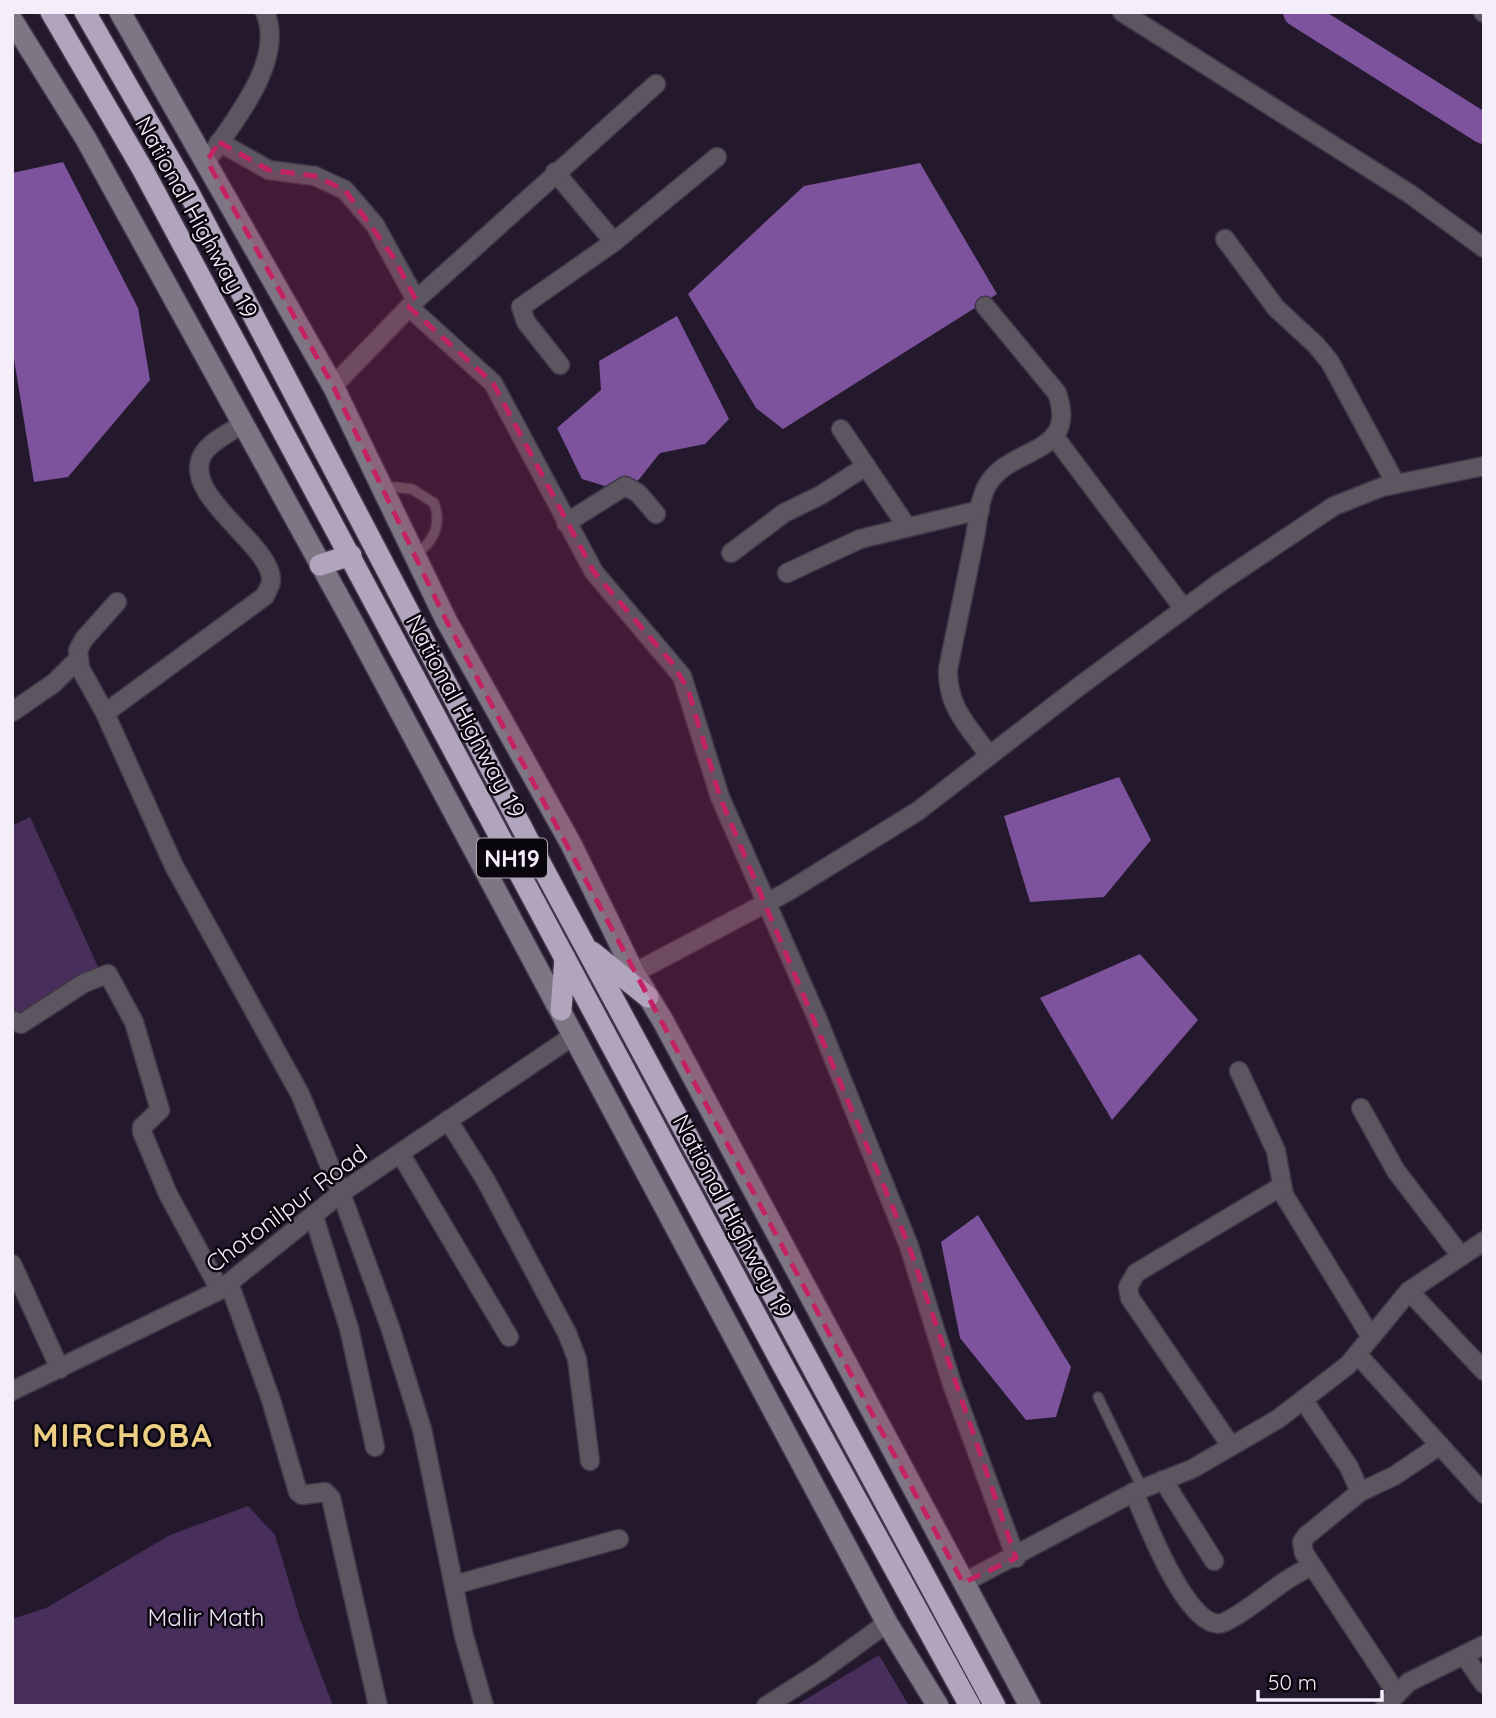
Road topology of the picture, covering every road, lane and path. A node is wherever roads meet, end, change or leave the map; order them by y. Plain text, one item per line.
1 (51, 12) edge
2 (85, 12) edge
3 (120, 12) edge
4 (265, 12) edge
5 (1122, 12) edge
6 (12, 20) edge
7 (656, 85) dead end
8 (219, 142) junction
9 (717, 157) dead end
10 (207, 161) junction
11 (555, 172) junction
12 (1225, 239) dead end
13 (614, 242) junction
14 (1484, 248) edge
15 (413, 303) junction
16 (985, 306) dead end
17 (560, 365) dead end
18 (333, 386) junction
19 (241, 425) junction
20 (841, 429) dead end
21 (1054, 436) junction
22 (866, 466) junction
23 (1484, 466) edge
24 (1395, 484) junction
25 (384, 486) junction
26 (981, 510) junction
27 (656, 514) dead end
28 (566, 523) junction
29 (907, 527) junction
30 (731, 552) dead end
31 (351, 555) junction
32 (415, 555) junction
33 (320, 565) junction
34 (788, 573) dead end
35 (117, 602) dead end
36 (1185, 609) junction
37 (78, 659) junction
38 (12, 712) edge
39 (105, 713) junction
40 (989, 755) junction
41 (768, 903) junction
42 (585, 946) junction
43 (565, 958) junction
44 (634, 973) junction
45 (649, 997) junction
46 (561, 1010) junction
47 (12, 1020) edge
48 (573, 1036) junction
49 (1239, 1071) dead end
50 (1361, 1108) dead end
51 (448, 1120) junction
52 (400, 1153) junction
53 (1282, 1186) junction
54 (341, 1193) junction
55 (314, 1217) junction
56 (1484, 1241) edge
57 (1461, 1256) junction
58 (12, 1264) edge
59 (225, 1286) junction
60 (1409, 1291) junction
61 (509, 1337) dead end
62 (1371, 1337) junction
63 (1357, 1353) junction
64 (60, 1369) junction
65 (1484, 1371) edge
66 (12, 1391) edge
67 (1098, 1397) dead end
68 (1304, 1401) junction
69 (1440, 1445) junction
70 (1231, 1446) junction
71 (375, 1447) dead end
72 (590, 1461) dead end
73 (1163, 1480) junction
74 (1138, 1490) junction
75 (1360, 1492) junction
76 (1484, 1494) edge
77 (620, 1539) dead end
78 (1016, 1558) junction
79 (1214, 1561) dead end
80 (1311, 1567) junction
81 (963, 1583) junction
82 (454, 1585) junction
83 (887, 1623) junction
84 (1484, 1645) edge
85 (1464, 1655) junction
86 (1484, 1684) edge
87 (787, 1700) edge
88 (1391, 1700) edge
89 (378, 1706) edge
90 (484, 1706) edge
91 (766, 1706) edge
92 (938, 1706) edge
93 (970, 1706) edge
94 (995, 1706) edge
95 (1030, 1706) edge

1 - 31 highway, National Highway 19 / NH19
2 - 42 highway, NH19
3 - 10 main road
4 - 8 street
5 - 14 street
6 - 19 main road
7 - 11 street
8 - 10 street
8 - 15 street
9 - 13 street
10 - 18 main road
11 - 13 street
11 - 15 street
12 - 24 street
13 - 17 street
15 - 18 street
15 - 28 street
16 - 21 street
18 - 25 main road
19 - 33 main road
19 - 39 street
20 - 22 street
21 - 26 street
21 - 36 street
22 - 29 street
22 - 30 street
23 - 24 street
24 - 36 street
25 - 32 main road
25 - 32 lane
26 - 29 street
26 - 40 street
27 - 28 street
28 - 41 street
29 - 34 street
31 - 33 highway
31 - 43 highway, National Highway 19 / NH19
32 - 44 main road
33 - 46 main road
35 - 37 street
36 - 40 street
37 - 38 street
37 - 39 street
39 - 54 street
40 - 41 street
41 - 44 street
41 - 78 street
42 - 45 highway
42 - 94 highway, NH19
43 - 46 highway
43 - 93 highway, National Highway 19 / NH19
44 - 45 main road
45 - 81 main road
46 - 48 main road
47 - 59 street
48 - 51 street, Chotonilpur Road
48 - 83 main road
49 - 53 street
50 - 57 street
51 - 52 street, Chotonilpur Road
51 - 72 street
52 - 54 street, Chotonilpur Road
52 - 61 street
53 - 62 street
53 - 70 street
54 - 55 street, Chotonilpur Road
54 - 82 street
55 - 59 street, Chotonilpur Road
55 - 71 street
56 - 57 street
57 - 60 street
58 - 64 street
59 - 64 street, Chotonilpur Road
59 - 89 street
60 - 62 street
60 - 65 street
62 - 63 street
63 - 68 street
63 - 69 street
64 - 66 street, Chotonilpur Road
67 - 74 lane
68 - 70 street
68 - 75 street
69 - 75 street
69 - 76 street
70 - 73 street
73 - 74 street
73 - 79 street
74 - 78 street
74 - 80 street
75 - 80 street
77 - 82 street
78 - 81 street
80 - 88 street
81 - 95 main road
82 - 90 street
83 - 87 street
83 - 92 main road
84 - 85 street
85 - 86 street
85 - 88 street
87 - 91 street

